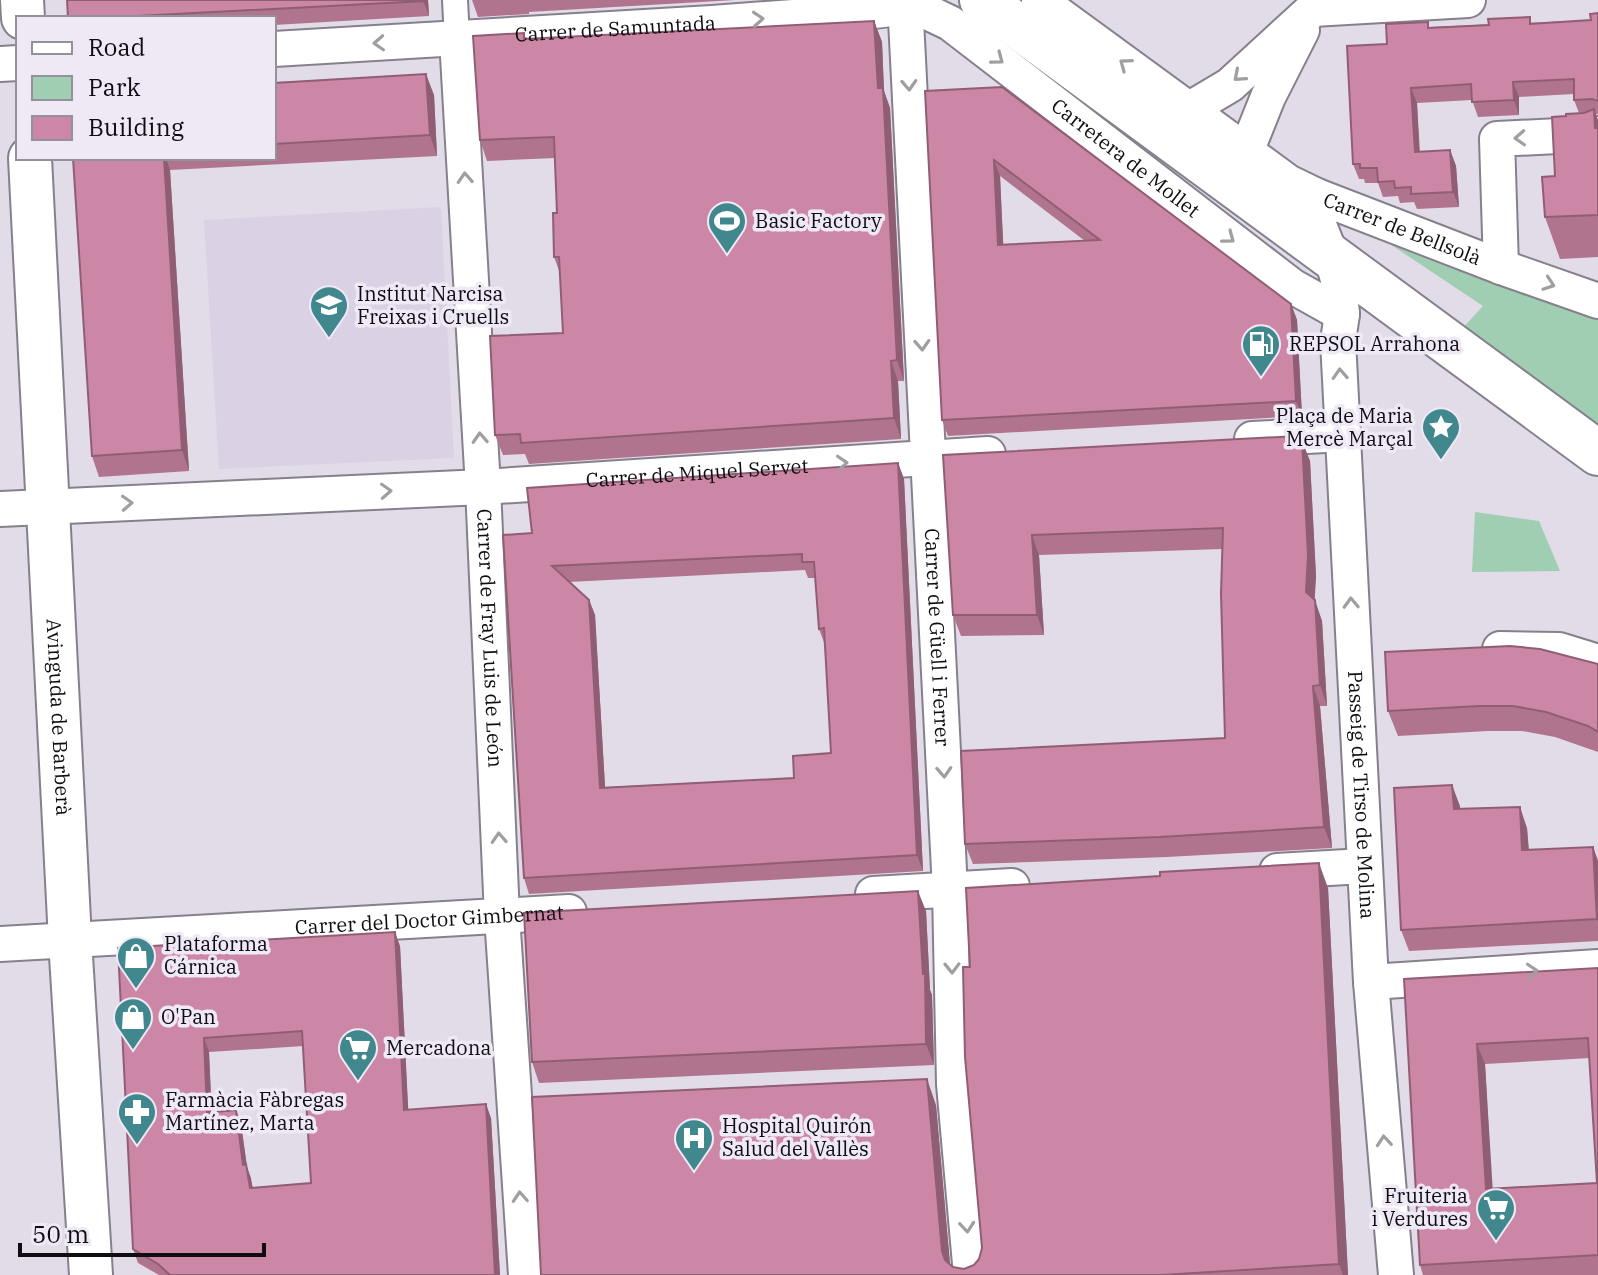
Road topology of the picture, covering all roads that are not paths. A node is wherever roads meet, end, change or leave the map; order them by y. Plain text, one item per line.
1 (455, 0) edge
2 (982, 0) edge
3 (1039, 0) edge
4 (1468, 0) edge
5 (906, 4) edge
6 (1313, 4) edge
7 (457, 39) junction
8 (276, 49) edge
9 (1177, 123) junction
10 (1598, 134) edge
11 (1246, 152) junction
12 (30, 160) edge
13 (1167, 190) junction
14 (1317, 196) junction
15 (1331, 255) junction
16 (1501, 267) junction
17 (1598, 301) edge
18 (1396, 305) junction
19 (1342, 314) junction
20 (1344, 434) junction
21 (1220, 441) edge
22 (1020, 452) edge
23 (1598, 453) edge
24 (928, 457) junction
25 (483, 487) junction
26 (49, 507) junction
27 (0, 509) edge
28 (1467, 649) edge
29 (1598, 662) edge
30 (1364, 866) junction
31 (1253, 872) edge
32 (1046, 884) edge
33 (950, 890) junction
34 (842, 896) edge
35 (595, 910) edge
36 (502, 916) junction
37 (70, 940) junction
38 (0, 944) edge
39 (1598, 967) edge
40 (1371, 982) junction
41 (91, 1275) edge
42 (526, 1275) edge
43 (971, 1275) edge
44 (1396, 1275) edge

1 - 7 street, Carrer de Fray Luis de León
2 - 9 main road, Carretera de Mollet
9 -> 3 street, Carretera de Mollet
4 - 6 street
7 -> 5 street, Carrer de Samuntada
5 -> 13 street, Carretera de Mollet
5 -> 24 street, Carrer de Güell i Ferrer
6 -> 9 street
6 - 11 street
7 -> 8 street, Carrer de Samuntada
25 -> 7 street, Carrer de Fray Luis de León
9 - 11 street, Carretera de Mollet
9 - 13 street
9 - 15 main road, Carretera de Mollet
10 -> 16 street, Carrer de Bellsolà
11 - 14 street, Carretera de Mollet
12 - 26 street, Avinguda de Barberà
13 -> 19 street, Carretera de Mollet
14 - 15 street, Carrer de Bellsolà
14 - 16 street, Carrer de Bellsolà
15 - 18 main road, Carretera de Mollet
15 - 19 street, Passeig de Tirso de Molina
16 -> 17 street, Carrer de Bellsolà
18 - 19 street
18 - 23 main road, Carretera de Mollet
20 -> 19 street, Passeig de Tirso de Molina
20 - 21 street
30 -> 20 street, Passeig de Tirso de Molina
22 - 24 street, Carrer de Miquel Servet
25 -> 24 street, Carrer de Miquel Servet
24 -> 33 street, Carrer de Güell i Ferrer
26 -> 25 street, Carrer de Miquel Servet
36 -> 25 street, Carrer de Fray Luis de León
26 - 27 street, Carrer de Miquel Servet
26 - 37 street, Avinguda de Barberà
28 - 29 street
30 - 31 street
30 - 40 street, Passeig de Tirso de Molina
32 - 33 street
33 - 34 street
33 -> 43 street, Carrer de Güell i Ferrer
35 - 36 street, Carrer del Doctor Gimbernat
36 - 37 street, Carrer del Doctor Gimbernat
42 -> 36 street, Carrer de Fray Luis de León
37 - 38 street, Carrer del Doctor Gimbernat
37 - 41 street, Avinguda de Barberà
40 -> 39 street
44 -> 40 street, Passeig de Tirso de Molina

